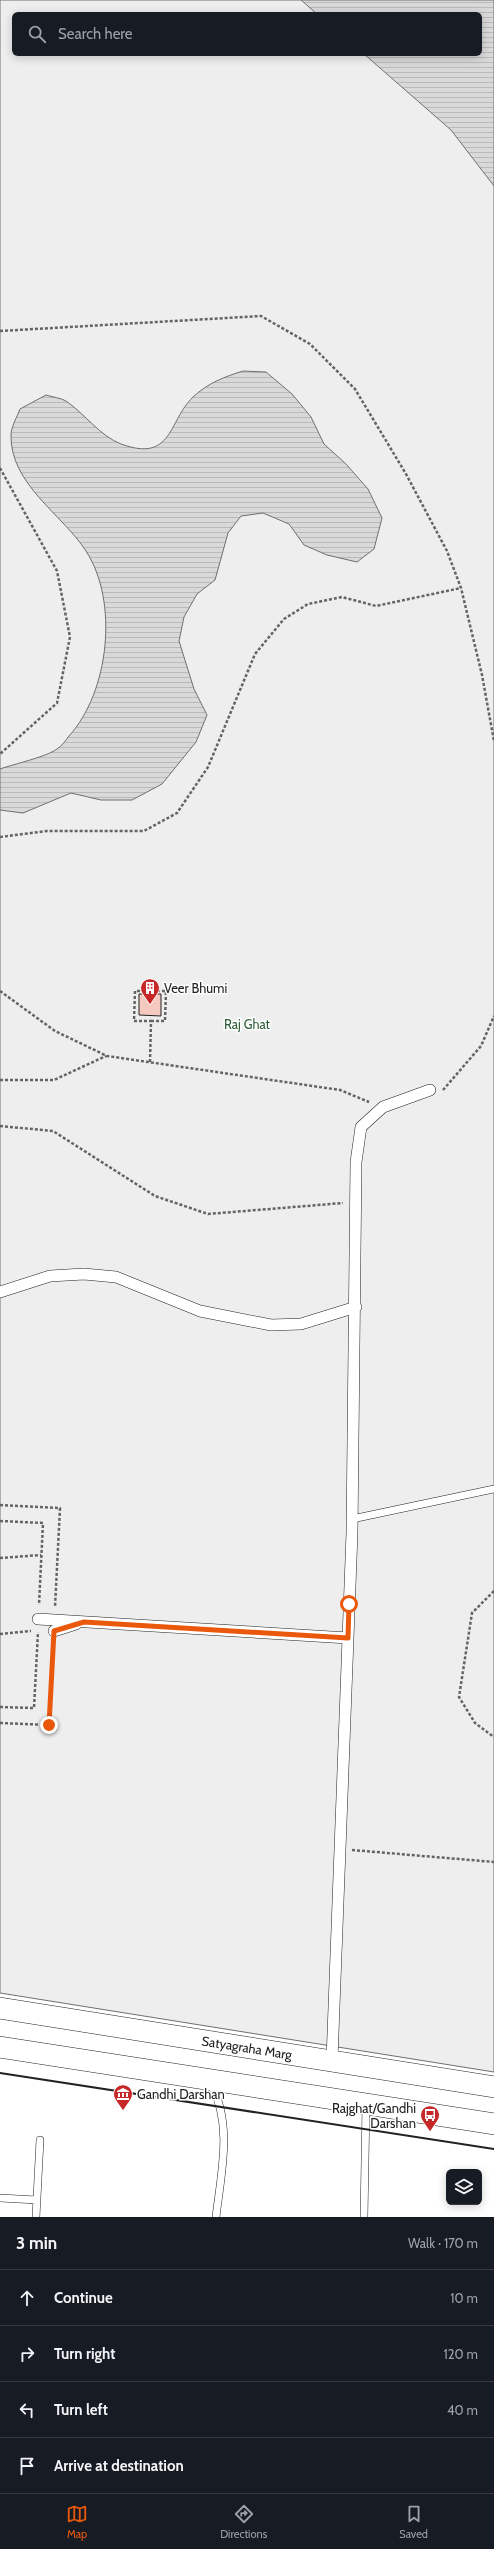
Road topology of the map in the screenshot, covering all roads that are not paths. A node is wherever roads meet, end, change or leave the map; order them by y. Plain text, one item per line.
1 (430, 1090) road end
2 (0, 1292) edge
3 (356, 1307) junction
4 (494, 1488) edge
5 (352, 1519) junction
6 (55, 1612) road end
7 (84, 1622) junction
8 (38, 1625) road end
9 (54, 1631) road end
10 (348, 1638) junction
11 (0, 2008) edge
12 (0, 2047) edge
13 (332, 2060) junction
14 (209, 2080) junction
15 (494, 2087) edge
16 (366, 2105) junction
17 (494, 2124) edge
18 (40, 2140) dead end
19 (0, 2198) edge
20 (37, 2200) junction
21 (36, 2217) edge
22 (216, 2217) edge
23 (364, 2217) edge

1 - 3 street
2 - 3 street
3 - 5 street
4 - 5 lane
5 - 10 street
6 - 7 street
7 - 8 street
7 - 9 street
7 - 10 street
10 - 13 street
11 - 13 main road, Satyagraha Marg
12 - 14 main road
13 - 15 main road, Satyagraha Marg
14 - 16 main road
14 - 22 lane
16 - 17 main road
16 - 23 lane
18 - 20 lane
19 - 20 lane
20 - 21 lane

